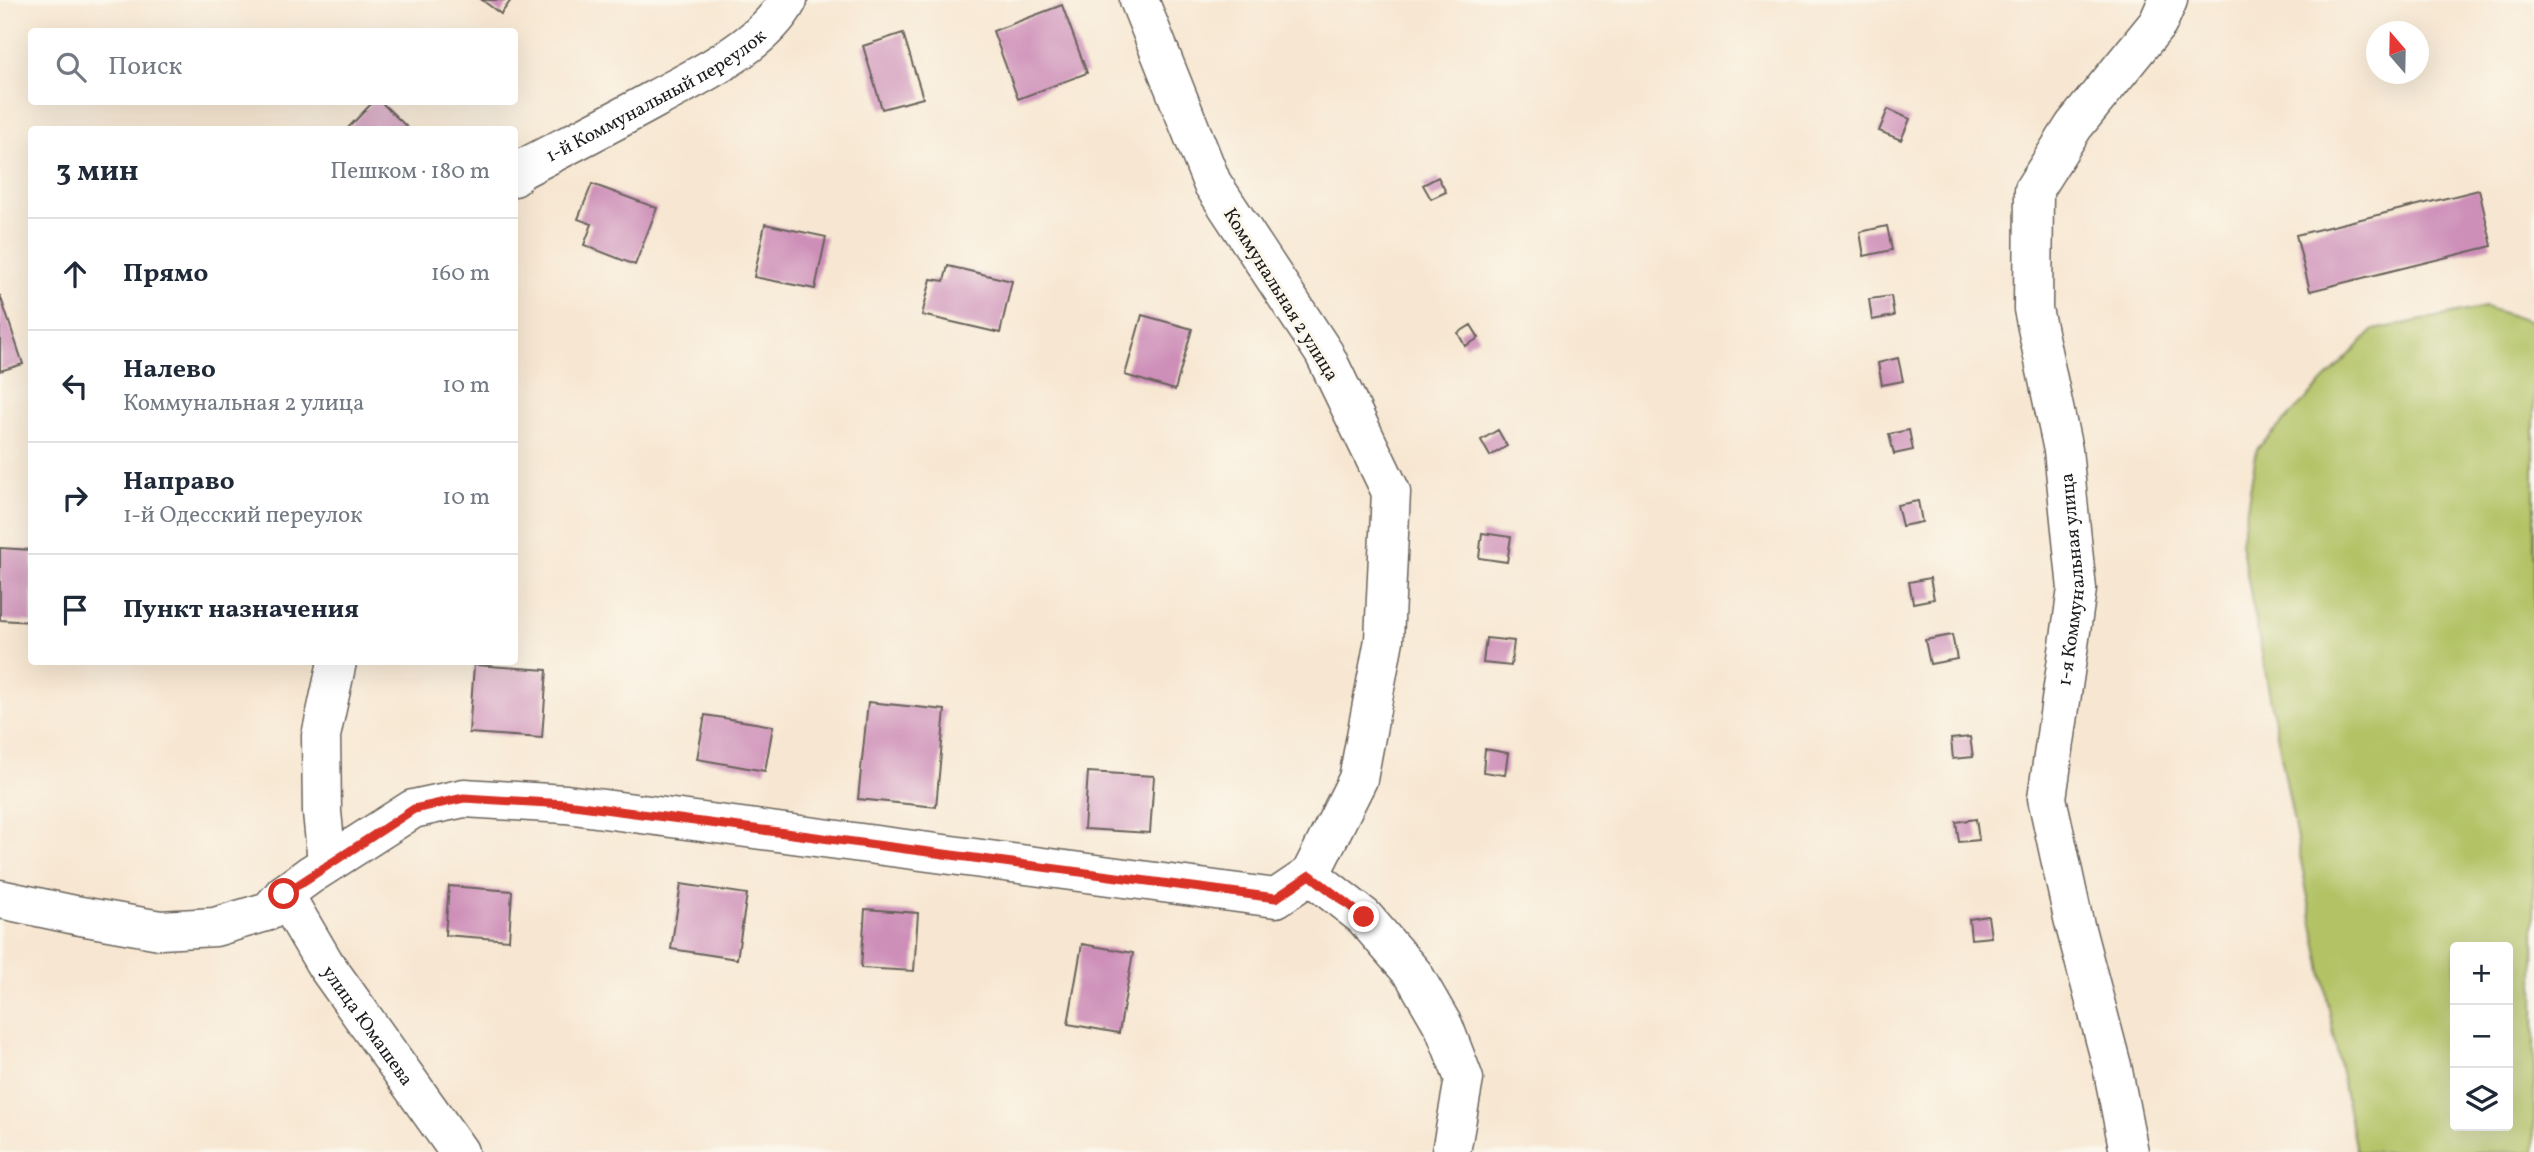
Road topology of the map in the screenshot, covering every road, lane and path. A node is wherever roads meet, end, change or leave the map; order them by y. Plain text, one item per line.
1 (788, 0) edge
2 (1139, 0) edge
3 (2168, 0) edge
4 (518, 172) edge
5 (336, 665) edge
6 (1310, 875) junction
7 (307, 878) junction
8 (0, 899) edge
9 (459, 1152) edge
10 (1451, 1152) edge
11 (2129, 1152) edge

1 - 4 street, 1-й Коммунальный переулок
2 - 6 street, Коммунальная 2 улица
3 - 11 street, 1-я Коммунальная улица
5 - 7 street
6 - 7 street, Коммунальная 2 улица
6 - 10 street
7 - 8 street
7 - 9 street, улица Юмашева

